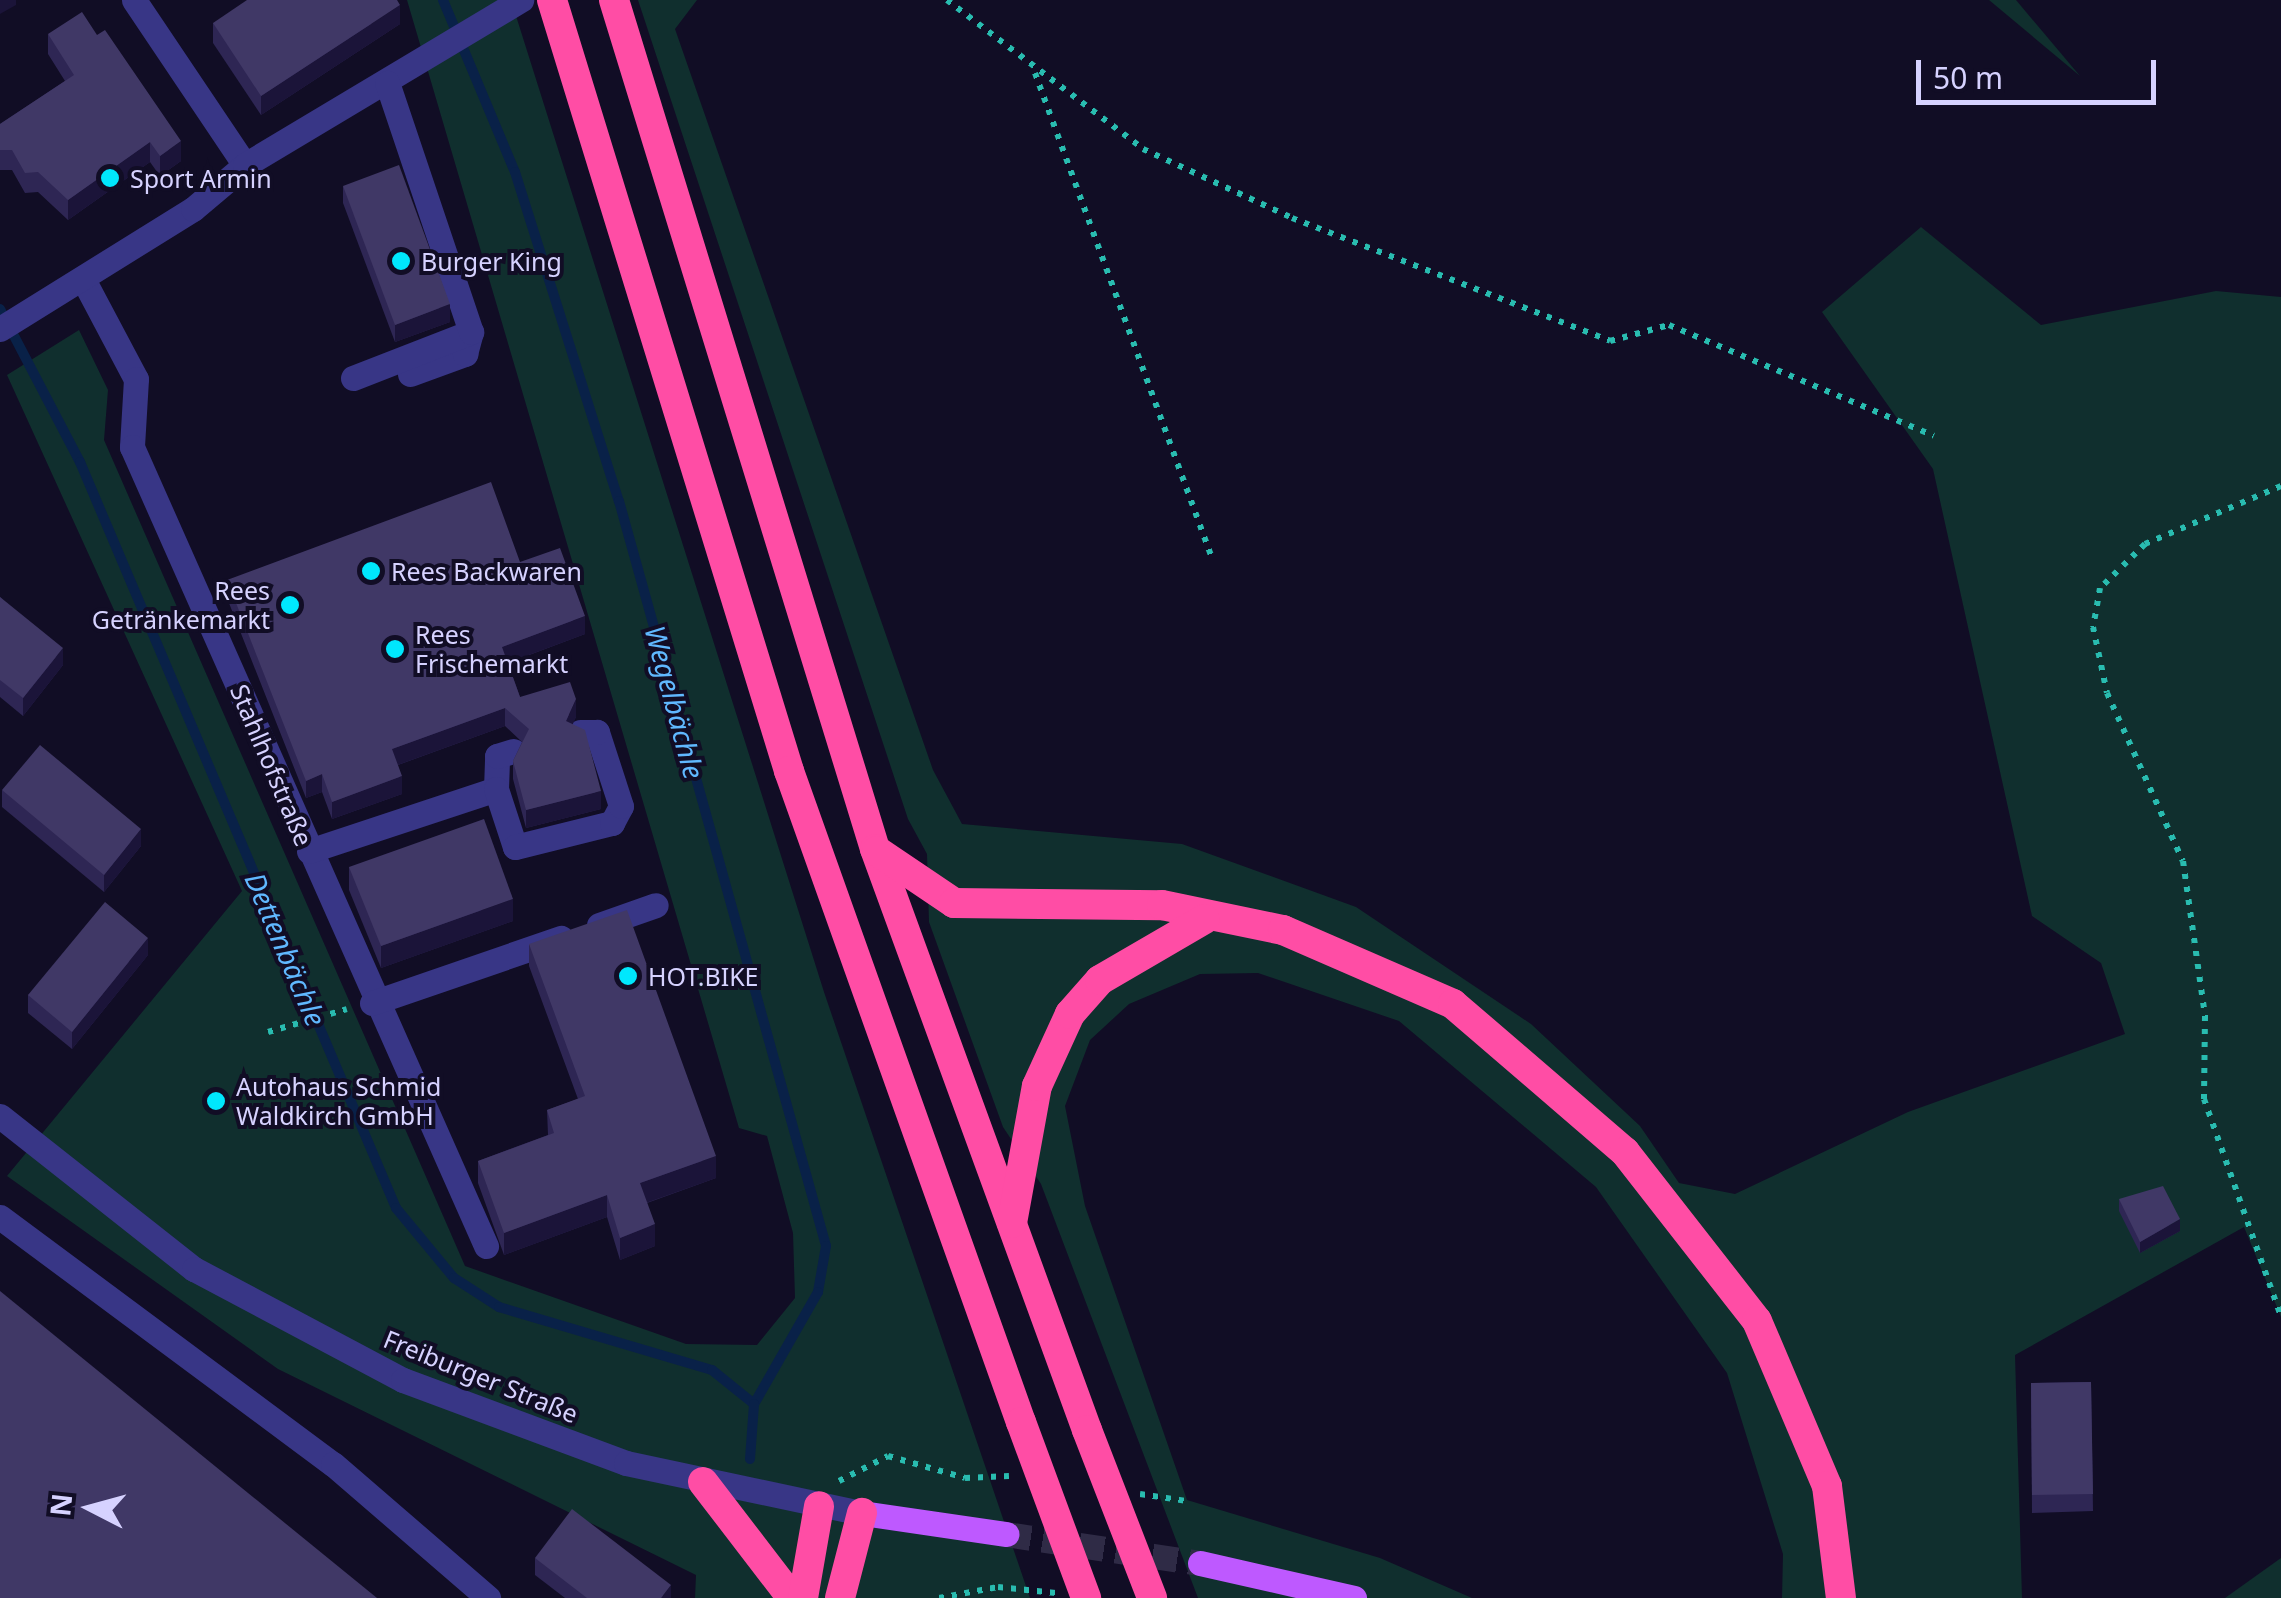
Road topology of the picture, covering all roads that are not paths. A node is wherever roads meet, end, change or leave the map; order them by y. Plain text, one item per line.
1 (134, 0) edge
2 (521, 0) edge
3 (552, 0) edge
4 (614, 0) edge
5 (387, 83) junction
6 (245, 165) junction
7 (83, 279) junction
8 (0, 329) edge
9 (353, 378) dead end
10 (580, 732) edge
11 (513, 751) edge
12 (496, 789) junction
13 (875, 849) junction
14 (309, 851) junction
15 (656, 905) dead end
16 (1205, 919) junction
17 (372, 1002) junction
18 (0, 1116) edge
19 (0, 1217) edge
20 (1012, 1226) junction
21 (486, 1246) dead end
22 (702, 1482) junction
23 (819, 1506) junction
24 (862, 1513) junction
25 (1006, 1534) tunnel mouth
26 (1200, 1563) tunnel mouth
27 (1075, 1596) edge
28 (488, 1598) edge
29 (792, 1598) edge
30 (803, 1598) edge
31 (840, 1598) edge
32 (1152, 1598) edge
33 (1354, 1598) edge
34 (1841, 1598) edge

1 - 6 street
2 - 5 street
3 - 27 highway, bridge
4 - 13 highway
5 - 6 street
5 - 9 street
6 - 7 street
7 - 8 street
7 - 14 street, Stahlhofstraße
10 - 12 street
11 - 12 street
12 - 14 street
13 - 16 highway
13 - 20 highway
14 - 17 street, Stahlhofstraße
15 - 17 street
16 - 20 highway
16 - 34 highway
17 - 21 street, Stahlhofstraße
18 - 22 street, Freiburger Straße
19 - 28 street
20 - 32 highway, bridge
22 - 23 street, Freiburger Straße
22 - 29 highway
23 - 24 street, Freiburger Straße
23 - 30 highway
24 - 25 main road, Freiburger Straße
24 - 31 highway
26 - 33 main road

